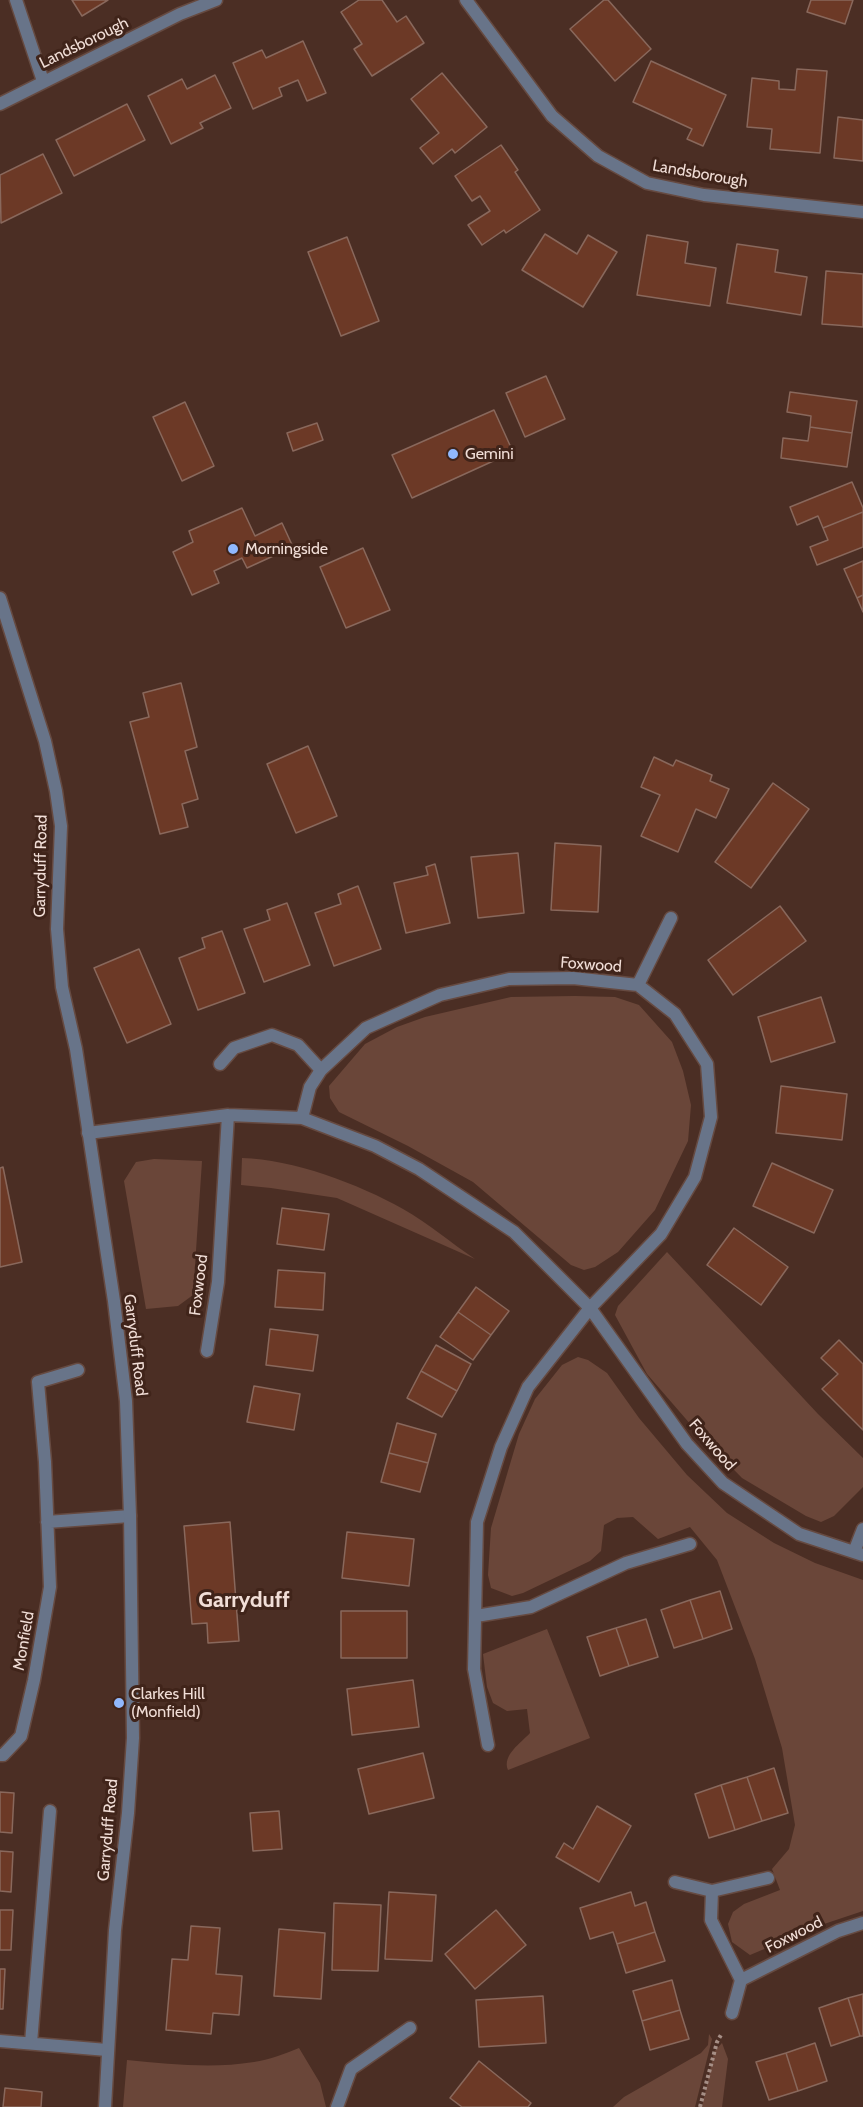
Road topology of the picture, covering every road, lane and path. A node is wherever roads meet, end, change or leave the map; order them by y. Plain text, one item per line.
1 (16, 0) edge
2 (216, 0) edge
3 (466, 0) edge
4 (43, 81) junction
5 (0, 104) edge
6 (863, 212) edge
7 (0, 598) edge
8 (671, 918) dead end
9 (638, 986) junction
10 (220, 1064) dead end
11 (321, 1070) junction
12 (228, 1115) junction
13 (302, 1118) junction
14 (88, 1133) junction
15 (590, 1308) junction
16 (207, 1351) dead end
17 (78, 1370) dead end
18 (130, 1516) junction
19 (47, 1522) junction
20 (863, 1529) edge
21 (690, 1544) dead end
22 (858, 1554) edge
23 (476, 1616) junction
24 (488, 1745) dead end
25 (0, 1755) edge
26 (50, 1811) dead end
27 (768, 1878) dead end
28 (675, 1882) dead end
29 (712, 1891) junction
30 (863, 1923) edge
31 (741, 1980) junction
32 (732, 2013) joint
33 (410, 2028) dead end
34 (0, 2041) edge
35 (31, 2043) junction
36 (107, 2050) junction
37 (105, 2107) edge
38 (338, 2107) edge
39 (700, 2107) edge

1 - 4 street
2 - 4 street, Landsborough
3 - 6 street, Landsborough
4 - 5 street, Landsborough
7 - 14 street, Garryduff Road
8 - 9 street
9 - 11 street, Foxwood
9 - 15 street, Foxwood
10 - 11 street
11 - 13 street, Foxwood
12 - 13 street, Foxwood
12 - 14 street, Foxwood
12 - 16 street, Foxwood
13 - 15 street, Foxwood
14 - 18 street, Garryduff Road
15 - 22 street, Foxwood
15 - 23 street, Foxwood
17 - 19 street, Monfield
18 - 19 street
18 - 36 street, Garryduff Road
19 - 25 street, Monfield
20 - 22 street, Foxwood
21 - 23 street
23 - 24 street, Foxwood
26 - 35 street
27 - 29 street
28 - 29 street
29 - 31 street
30 - 31 street, Foxwood
31 - 32 street
32 - 39 path
33 - 38 street
34 - 35 street
35 - 36 street
36 - 37 street, Garryduff Road

